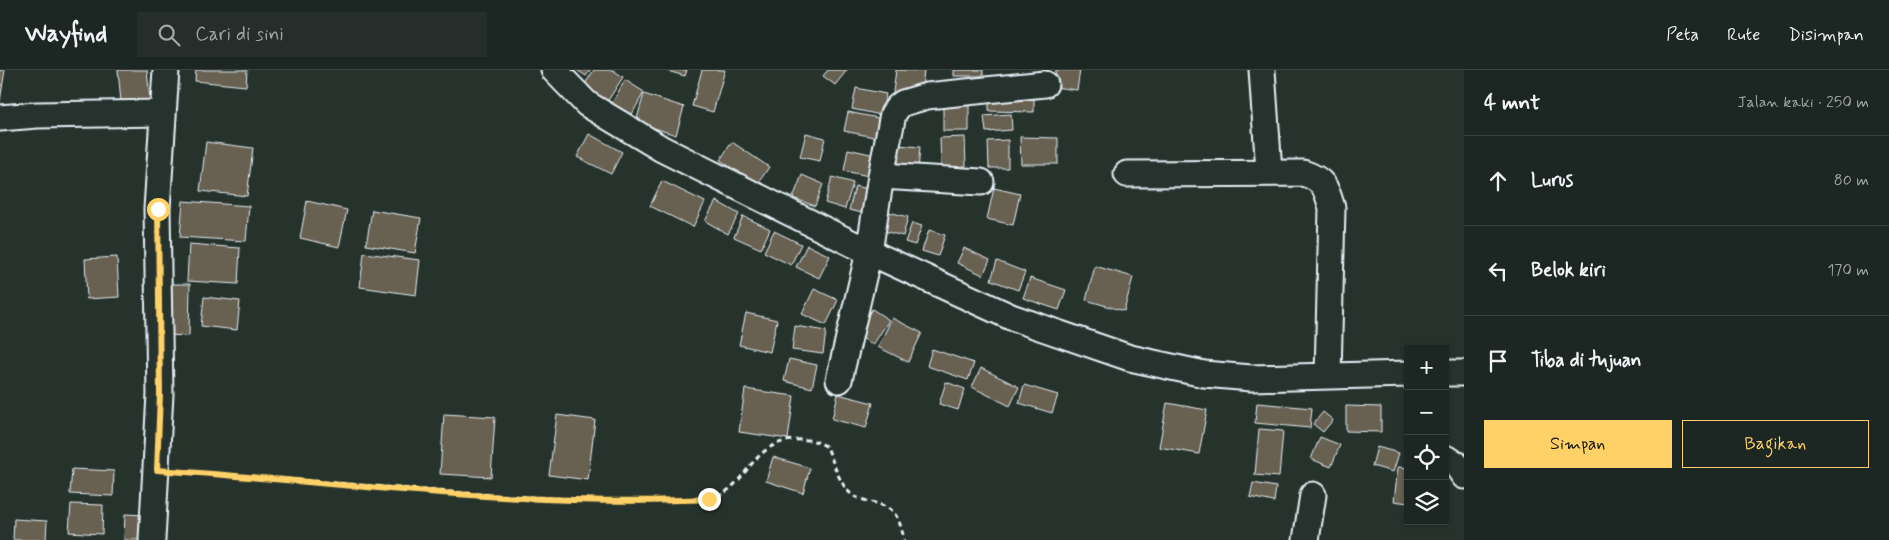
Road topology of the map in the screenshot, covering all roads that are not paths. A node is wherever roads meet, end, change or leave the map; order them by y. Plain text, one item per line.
1 (166, 70) edge
2 (554, 70) edge
3 (1262, 70) edge
4 (1045, 84) dead end
5 (163, 113) junction
6 (0, 118) edge
7 (1269, 172) junction
8 (1127, 174) dead end
9 (880, 176) junction
10 (981, 182) dead end
11 (869, 252) junction
12 (1449, 373) edge
13 (1464, 373) edge
14 (1328, 376) junction
15 (1404, 376) edge
16 (839, 380) dead end
17 (1449, 460) edge
18 (1464, 475) edge
19 (1313, 494) dead end
20 (152, 540) edge
21 (1306, 540) edge

1 - 5 street
2 - 11 street
3 - 7 street
4 - 9 street
5 - 6 street
5 - 20 street
7 - 8 street
7 - 14 street
9 - 10 street
9 - 11 street
11 - 14 street
11 - 16 street
12 - 13 street
14 - 15 street
17 - 18 street
19 - 21 street

